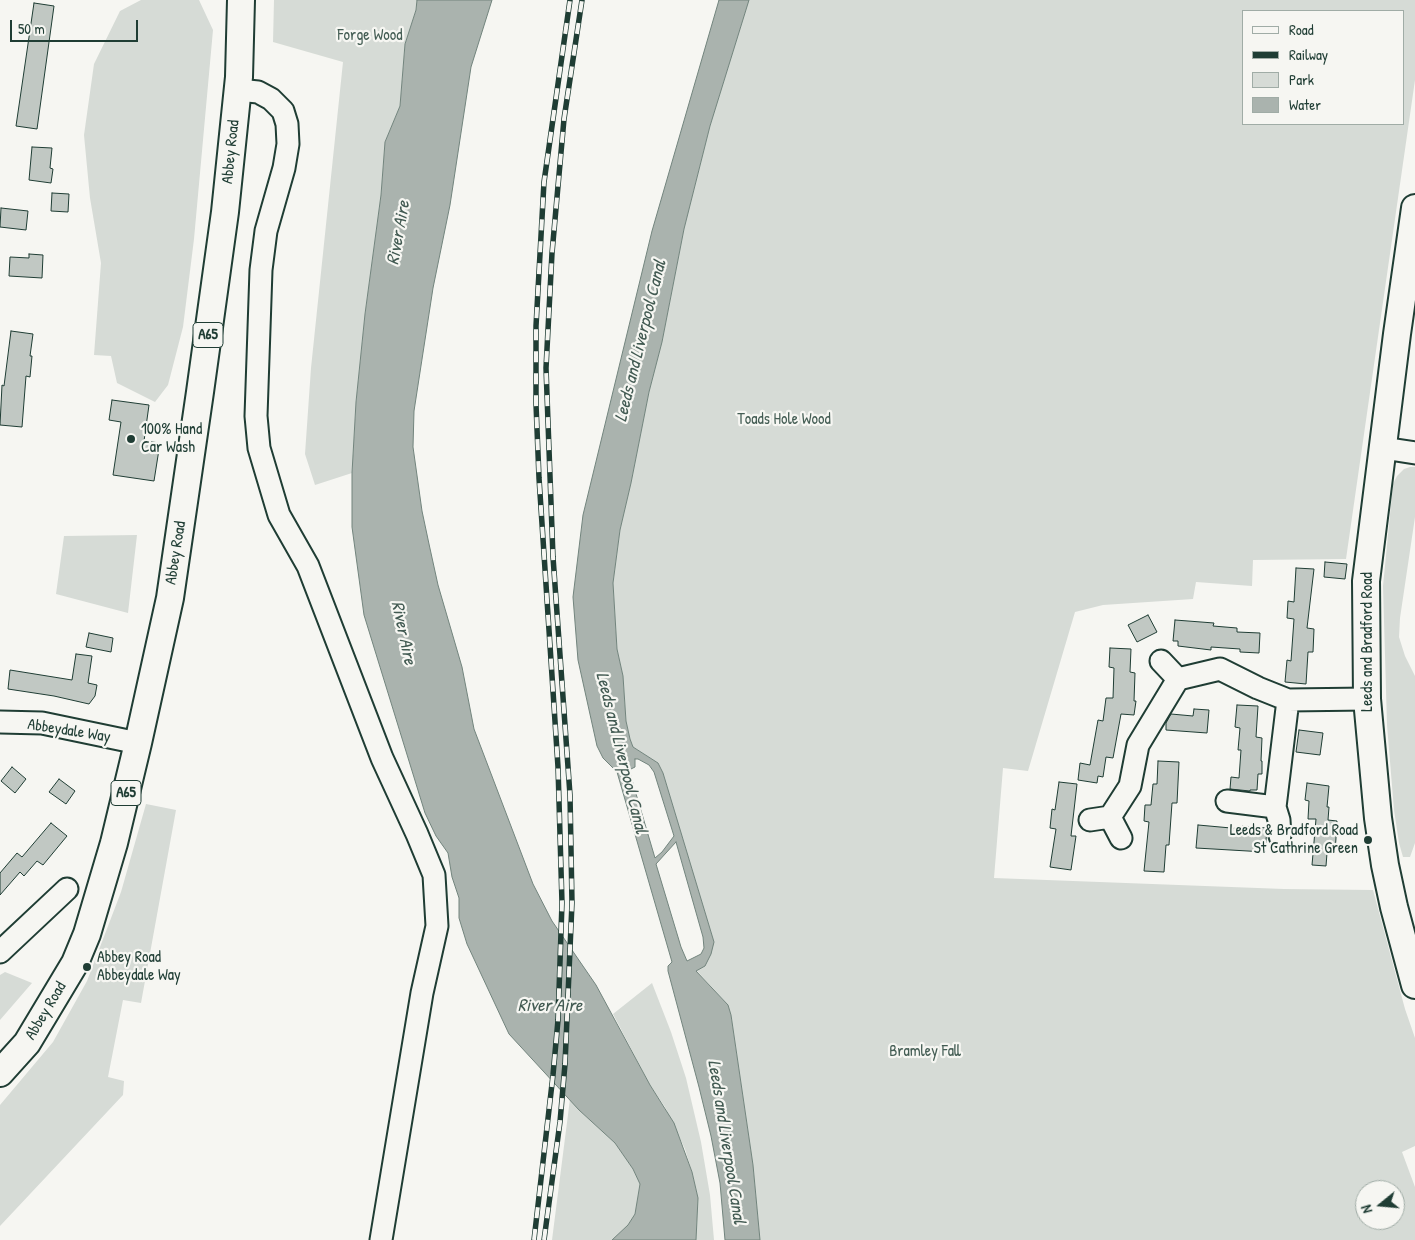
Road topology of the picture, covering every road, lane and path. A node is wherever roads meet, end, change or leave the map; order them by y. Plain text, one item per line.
1 (241, 0) edge
2 (238, 90) junction
3 (1415, 208) edge
4 (1383, 448) junction
5 (1415, 452) edge
6 (1161, 661) dead end
7 (1178, 679) junction
8 (1367, 699) junction
9 (1288, 700) junction
10 (0, 722) edge
11 (138, 743) junction
12 (1227, 801) dead end
13 (1275, 807) junction
14 (1280, 836) dead end
15 (1121, 838) dead end
16 (67, 889) dead end
17 (0, 952) edge
18 (1415, 985) edge
19 (0, 1073) edge
20 (381, 1240) edge

1 - 2 main road, Abbey Road / A65
2 - 11 main road, Abbey Road / A65
2 - 20 street
3 - 4 main road, Leeds and Bradford Road
4 - 5 street
4 - 8 main road, Leeds and Bradford Road
6 - 7 street
7 - 9 street
7 - 15 street
8 - 9 street
8 - 18 main road, Leeds and Bradford Road
9 - 13 street
10 - 11 street, Abbeydale Way
11 - 19 main road, Abbey Road / A65
12 - 13 street
13 - 14 street
16 - 17 street

